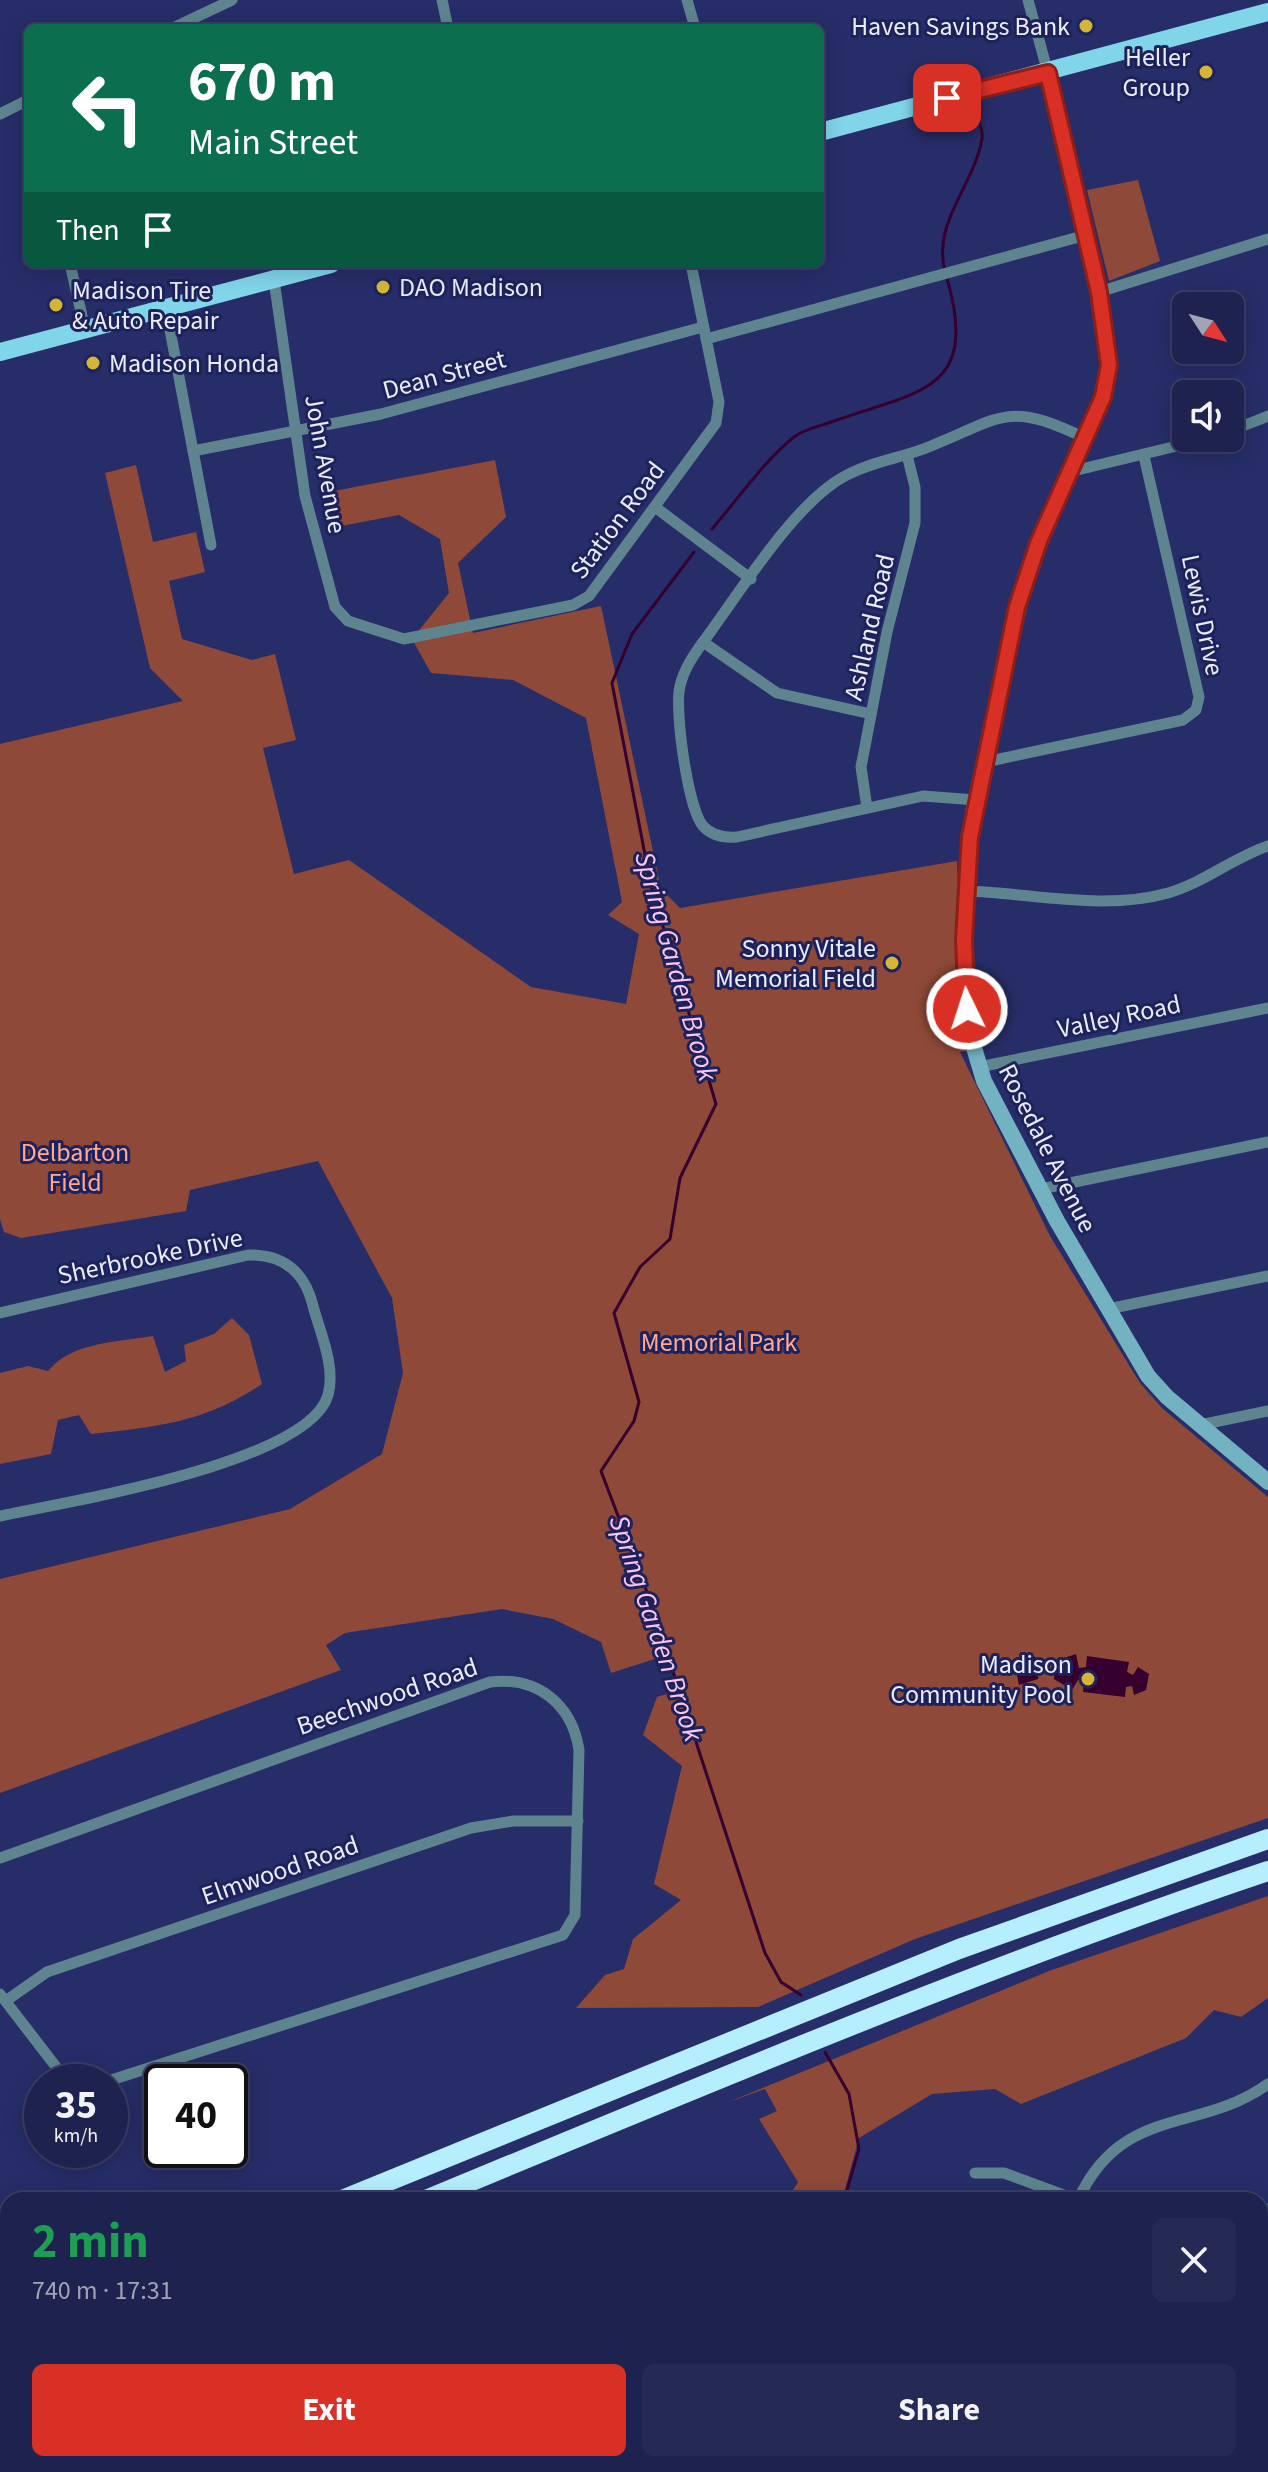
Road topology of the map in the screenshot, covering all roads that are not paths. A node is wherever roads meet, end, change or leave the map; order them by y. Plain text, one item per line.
1 (232, 0) edge
2 (442, 0) edge
3 (687, 0) edge
4 (1028, 0) edge
5 (1268, 12) edge
6 (181, 24) edge
7 (447, 24) edge
8 (694, 24) edge
9 (1048, 73) junction
10 (24, 102) edge
11 (0, 114) edge
12 (824, 131) edge
13 (1086, 235) junction
14 (1268, 239) edge
15 (71, 268) edge
16 (317, 268) edge
17 (692, 268) edge
18 (274, 280) junction
19 (1099, 292) junction
20 (166, 309) junction
21 (85, 329) junction
22 (704, 333) junction
23 (0, 352) edge
24 (1268, 416) edge
25 (1244, 425) edge
26 (296, 429) junction
27 (1085, 438) junction
28 (1172, 448) edge
29 (193, 451) junction
30 (907, 455) junction
31 (1144, 456) junction
32 (1069, 472) junction
33 (655, 507) junction
34 (211, 545) dead end
35 (751, 579) junction
36 (374, 632) joint
37 (703, 642) junction
38 (871, 714) junction
39 (985, 762) junction
40 (976, 800) junction
41 (867, 808) junction
42 (1268, 846) edge
43 (966, 891) junction
44 (1268, 1008) edge
45 (979, 1067) junction
46 (1268, 1142) edge
47 (1041, 1189) junction
48 (1268, 1276) edge
49 (1108, 1309) junction
50 (0, 1313) edge
51 (1268, 1411) edge
52 (1200, 1425) junction
53 (1268, 1482) edge
54 (0, 1516) edge
55 (578, 1821) junction
56 (1268, 1839) edge
57 (0, 1858) edge
58 (1268, 1871) edge
59 (3, 1997) edge
60 (54, 2064) edge
61 (128, 2075) edge
62 (1266, 2089) edge
63 (975, 2173) dead end
64 (362, 2192) edge
65 (445, 2192) edge
66 (1056, 2192) edge
67 (1083, 2192) edge

1 - 6 street
2 - 7 street
3 - 8 street
4 - 9 street
5 - 9 main road
9 - 12 main road
9 - 13 street, Rosedale Avenue
10 - 11 street
13 - 19 street, Rosedale Avenue
13 - 22 street, Dean Street
14 - 19 street
15 - 21 street
16 - 18 main road
17 - 22 street, Station Road
18 - 20 main road
18 - 26 street, John Avenue
19 - 27 street, Rosedale Avenue
20 - 21 main road
20 - 29 street
21 - 23 main road
22 - 26 street, Dean Street
22 - 33 street, Station Road
24 - 25 street
26 - 29 street, Dean Street
26 - 36 street, John Avenue
27 - 30 street
27 - 32 street, Rosedale Avenue
28 - 31 street
29 - 34 street
30 - 35 street
30 - 38 street, Ashland Road
31 - 32 street
31 - 39 street, Lewis Drive
32 - 39 street, Rosedale Avenue
33 - 35 street
33 - 36 street, Station Road
35 - 37 street
37 - 38 street
37 - 41 street
38 - 41 street, Ashland Road
39 - 40 street, Rosedale Avenue
40 - 41 street
40 - 43 street, Rosedale Avenue
42 - 43 street
43 - 45 street, Rosedale Avenue
44 - 45 street, Valley Road
45 - 47 street, Rosedale Avenue
46 - 47 street
47 - 49 street, Rosedale Avenue
48 - 49 street
49 - 52 street, Rosedale Avenue
50 - 54 street, Sherbrooke Drive
51 - 52 street
52 - 53 street, Rosedale Avenue
55 - 57 street, Beechwood Road
55 - 59 street, Elmwood Road
55 - 61 street, Beechwood Road
56 - 64 highway
58 - 65 highway
59 - 60 street
62 - 67 street
63 - 66 street

